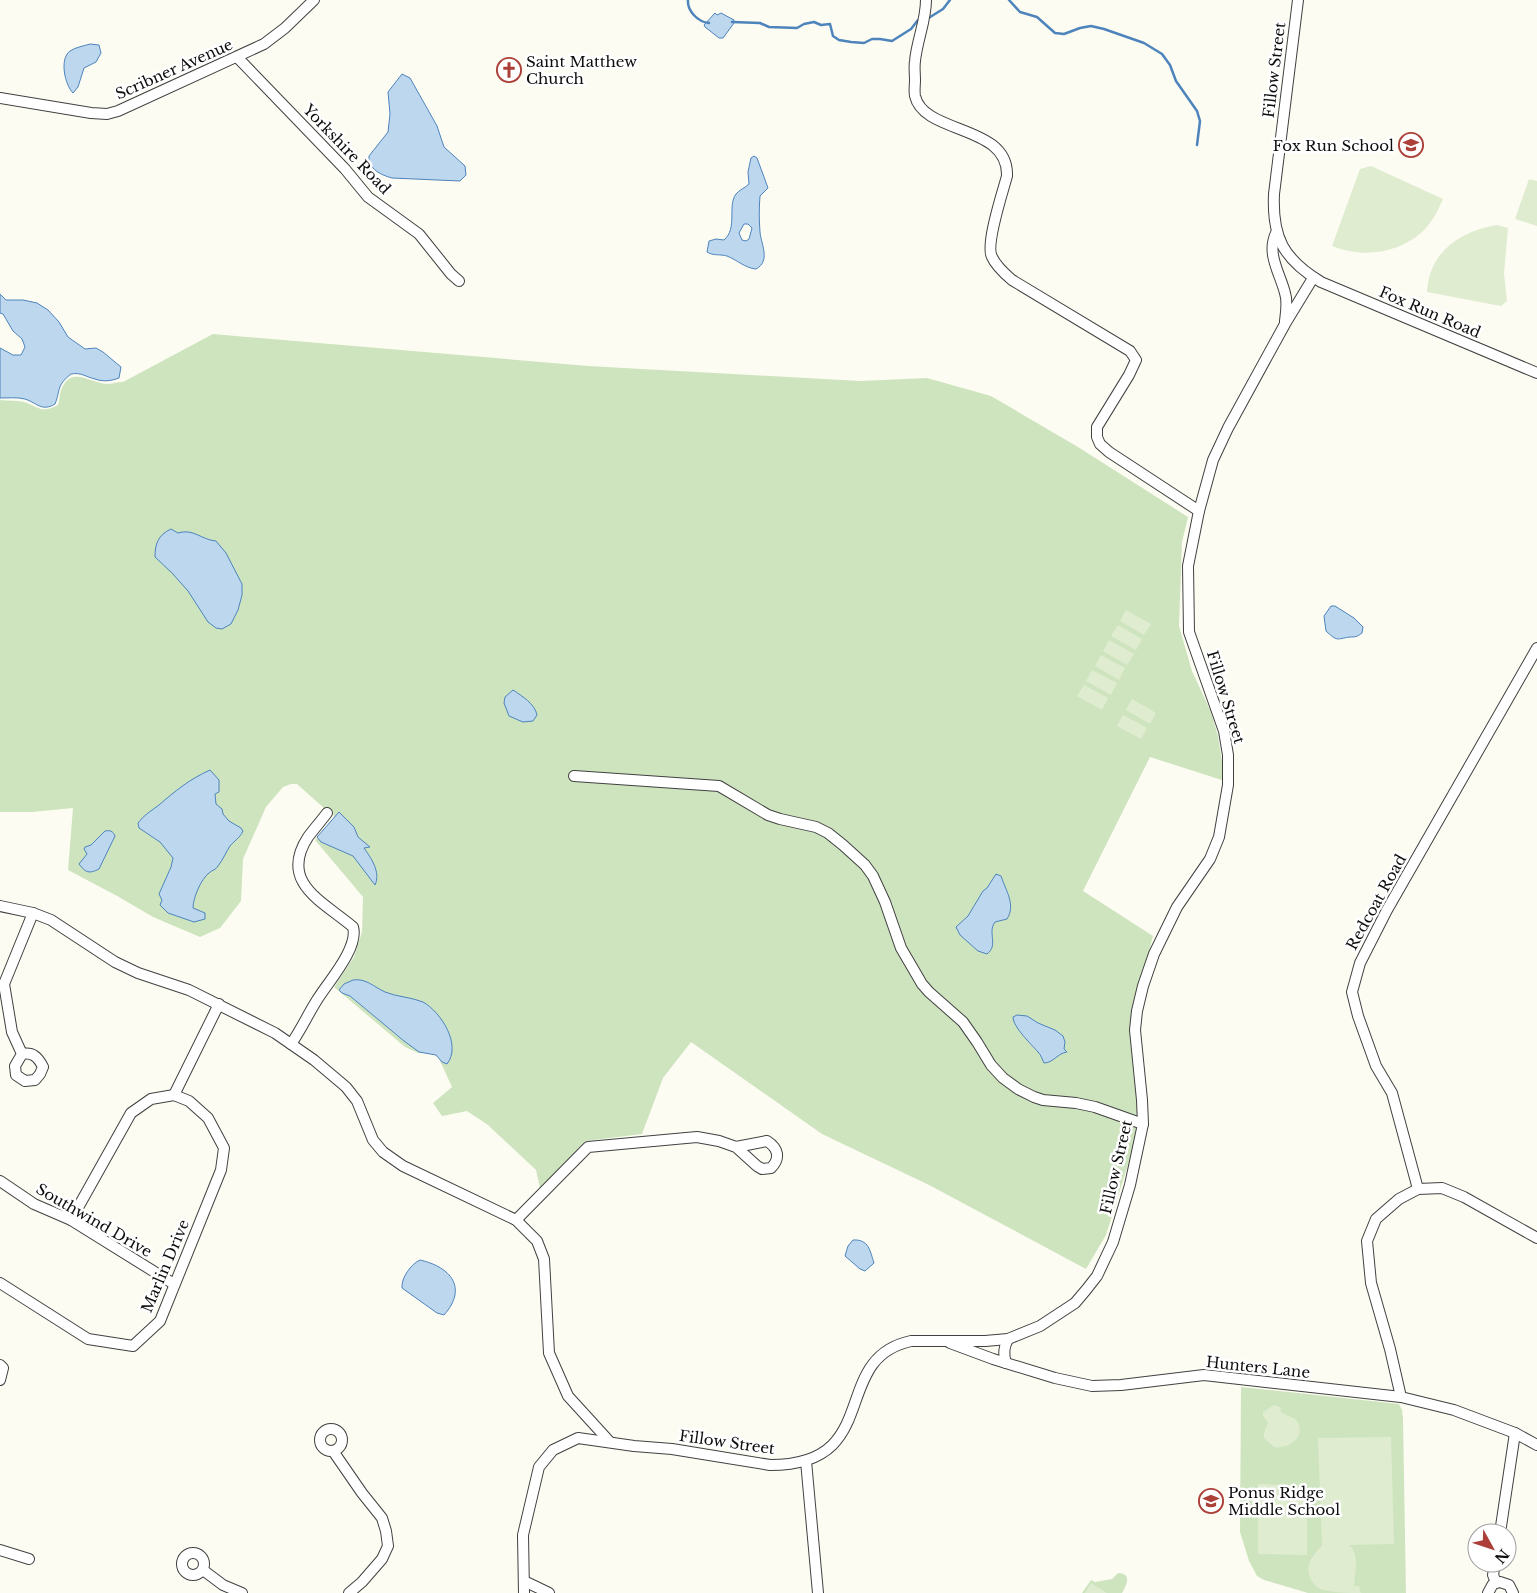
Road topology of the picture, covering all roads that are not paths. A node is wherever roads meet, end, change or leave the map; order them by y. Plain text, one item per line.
1 (314, 0) edge
2 (926, 0) edge
3 (1298, 0) edge
4 (237, 57) junction
5 (0, 98) edge
6 (1276, 233) junction
7 (1293, 262) junction
8 (1280, 278) junction
9 (1313, 278) junction
10 (459, 281) dead end
11 (1285, 324) junction
12 (1537, 373) edge
13 (1199, 511) junction
14 (1537, 648) edge
15 (574, 776) dead end
16 (327, 813) dead end
17 (0, 906) edge
18 (33, 913) junction
19 (218, 1004) junction
20 (291, 1044) junction
21 (22, 1054) dead end
22 (174, 1095) junction
23 (1143, 1124) junction
24 (736, 1147) dead end
25 (0, 1181) edge
26 (1418, 1189) junction
27 (71, 1220) junction
28 (516, 1220) junction
29 (1537, 1238) edge
30 (0, 1283) edge
31 (174, 1284) junction
32 (1008, 1339) junction
33 (944, 1341) junction
34 (1006, 1363) junction
35 (2, 1367) edge
36 (0, 1380) edge
37 (1401, 1398) junction
38 (1515, 1433) junction
39 (609, 1441) junction
40 (1537, 1445) edge
41 (333, 1451) dead end
42 (806, 1460) junction
43 (1502, 1523) edge
44 (0, 1550) edge
45 (29, 1559) dead end
46 (203, 1570) dead end
47 (1493, 1573) edge
48 (524, 1581) junction
49 (1496, 1582) junction
50 (242, 1593) edge
51 (349, 1593) edge
52 (524, 1593) edge
53 (548, 1593) edge
54 (818, 1593) edge
55 (1488, 1593) edge
56 (1513, 1593) edge

1 - 4 street, Scribner Avenue
2 - 13 street
3 - 6 street, Fillow Street
4 - 5 street, Scribner Avenue
4 - 10 street, Yorkshire Road
6 - 7 street, Fillow Street
6 - 8 street, Fillow Street
7 - 8 street
7 - 9 street, Fillow Street
8 - 11 street, Fillow Street
9 - 11 street, Fillow Street
9 - 12 street, Fox Run Road
11 - 13 street, Fillow Street
13 - 23 street, Fillow Street
14 - 26 street, Redcoat Road
15 - 23 street
16 - 20 street
17 - 18 street
18 - 19 street
18 - 21 street
19 - 20 street
19 - 22 street
20 - 28 street
22 - 27 street
22 - 31 street, Marlin Drive
23 - 32 street, Fillow Street
24 - 28 street
25 - 27 street, Southwind Drive
26 - 29 street
26 - 37 street
27 - 31 street, Southwind Drive
28 - 39 street
30 - 31 street, Marlin Drive
32 - 33 street, Fillow Street
32 - 34 street
33 - 34 street, Hunters Lane
33 - 42 street, Fillow Street
34 - 37 street, Hunters Lane
35 - 36 street
37 - 38 street, Hunters Lane
38 - 40 street, Hunters Lane
38 - 43 street
39 - 42 street, Fillow Street
39 - 48 street, Fillow Street
41 - 51 street
42 - 54 street
44 - 45 street
46 - 50 street
47 - 49 street
48 - 52 street, Fillow Street
48 - 53 street
49 - 55 street
49 - 56 street

